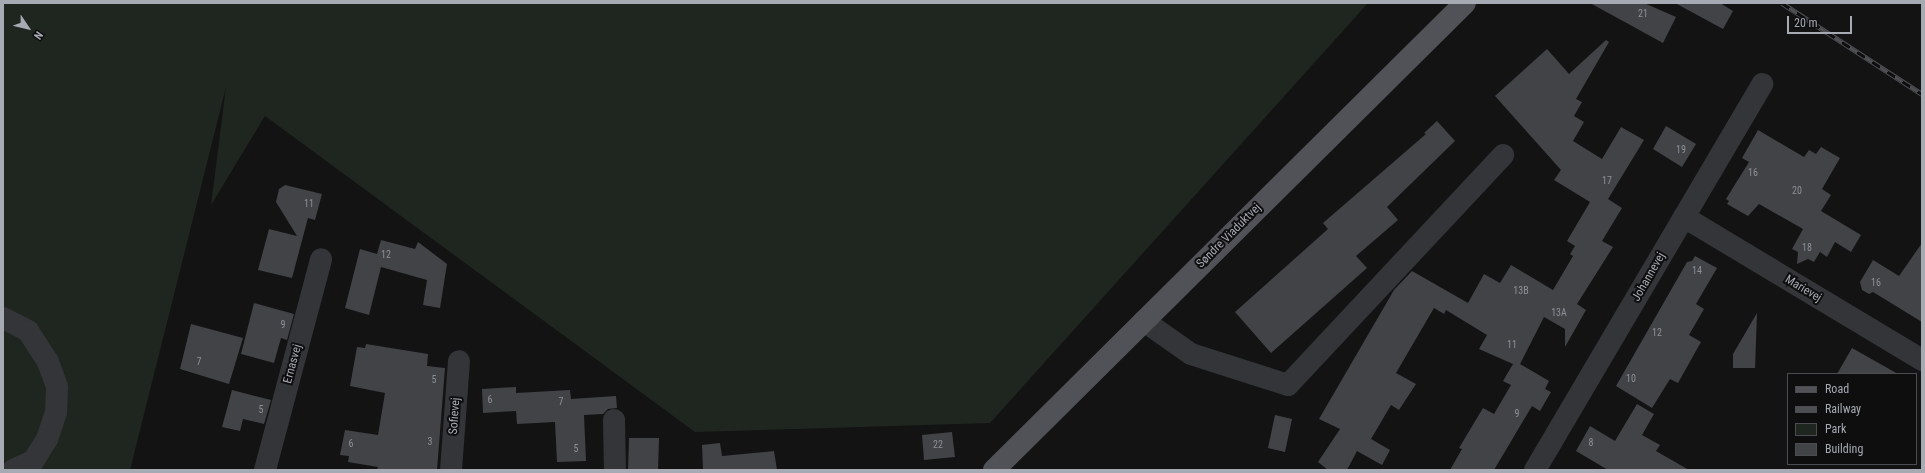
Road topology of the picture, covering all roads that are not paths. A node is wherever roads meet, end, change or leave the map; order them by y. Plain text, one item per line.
1 (1465, 3) edge
2 (1762, 84) dead end
3 (1503, 155) dead end
4 (1684, 217) junction
5 (321, 259) dead end
6 (3, 318) edge
7 (1144, 321) junction
8 (1922, 360) edge
9 (459, 361) dead end
10 (614, 420) dead end
11 (14, 470) edge
12 (266, 470) edge
13 (451, 470) edge
14 (615, 470) edge
15 (994, 470) edge
16 (1536, 470) edge

1 - 7 main road, Søndre Viaduktvej
2 - 4 street, Johannevej
3 - 7 street
4 - 8 street, Marievej
4 - 16 street, Johannevej
5 - 12 street, Ernasvej
6 - 11 street
7 - 15 main road, Søndre Viaduktvej
9 - 13 street, Sofievej
10 - 14 street

